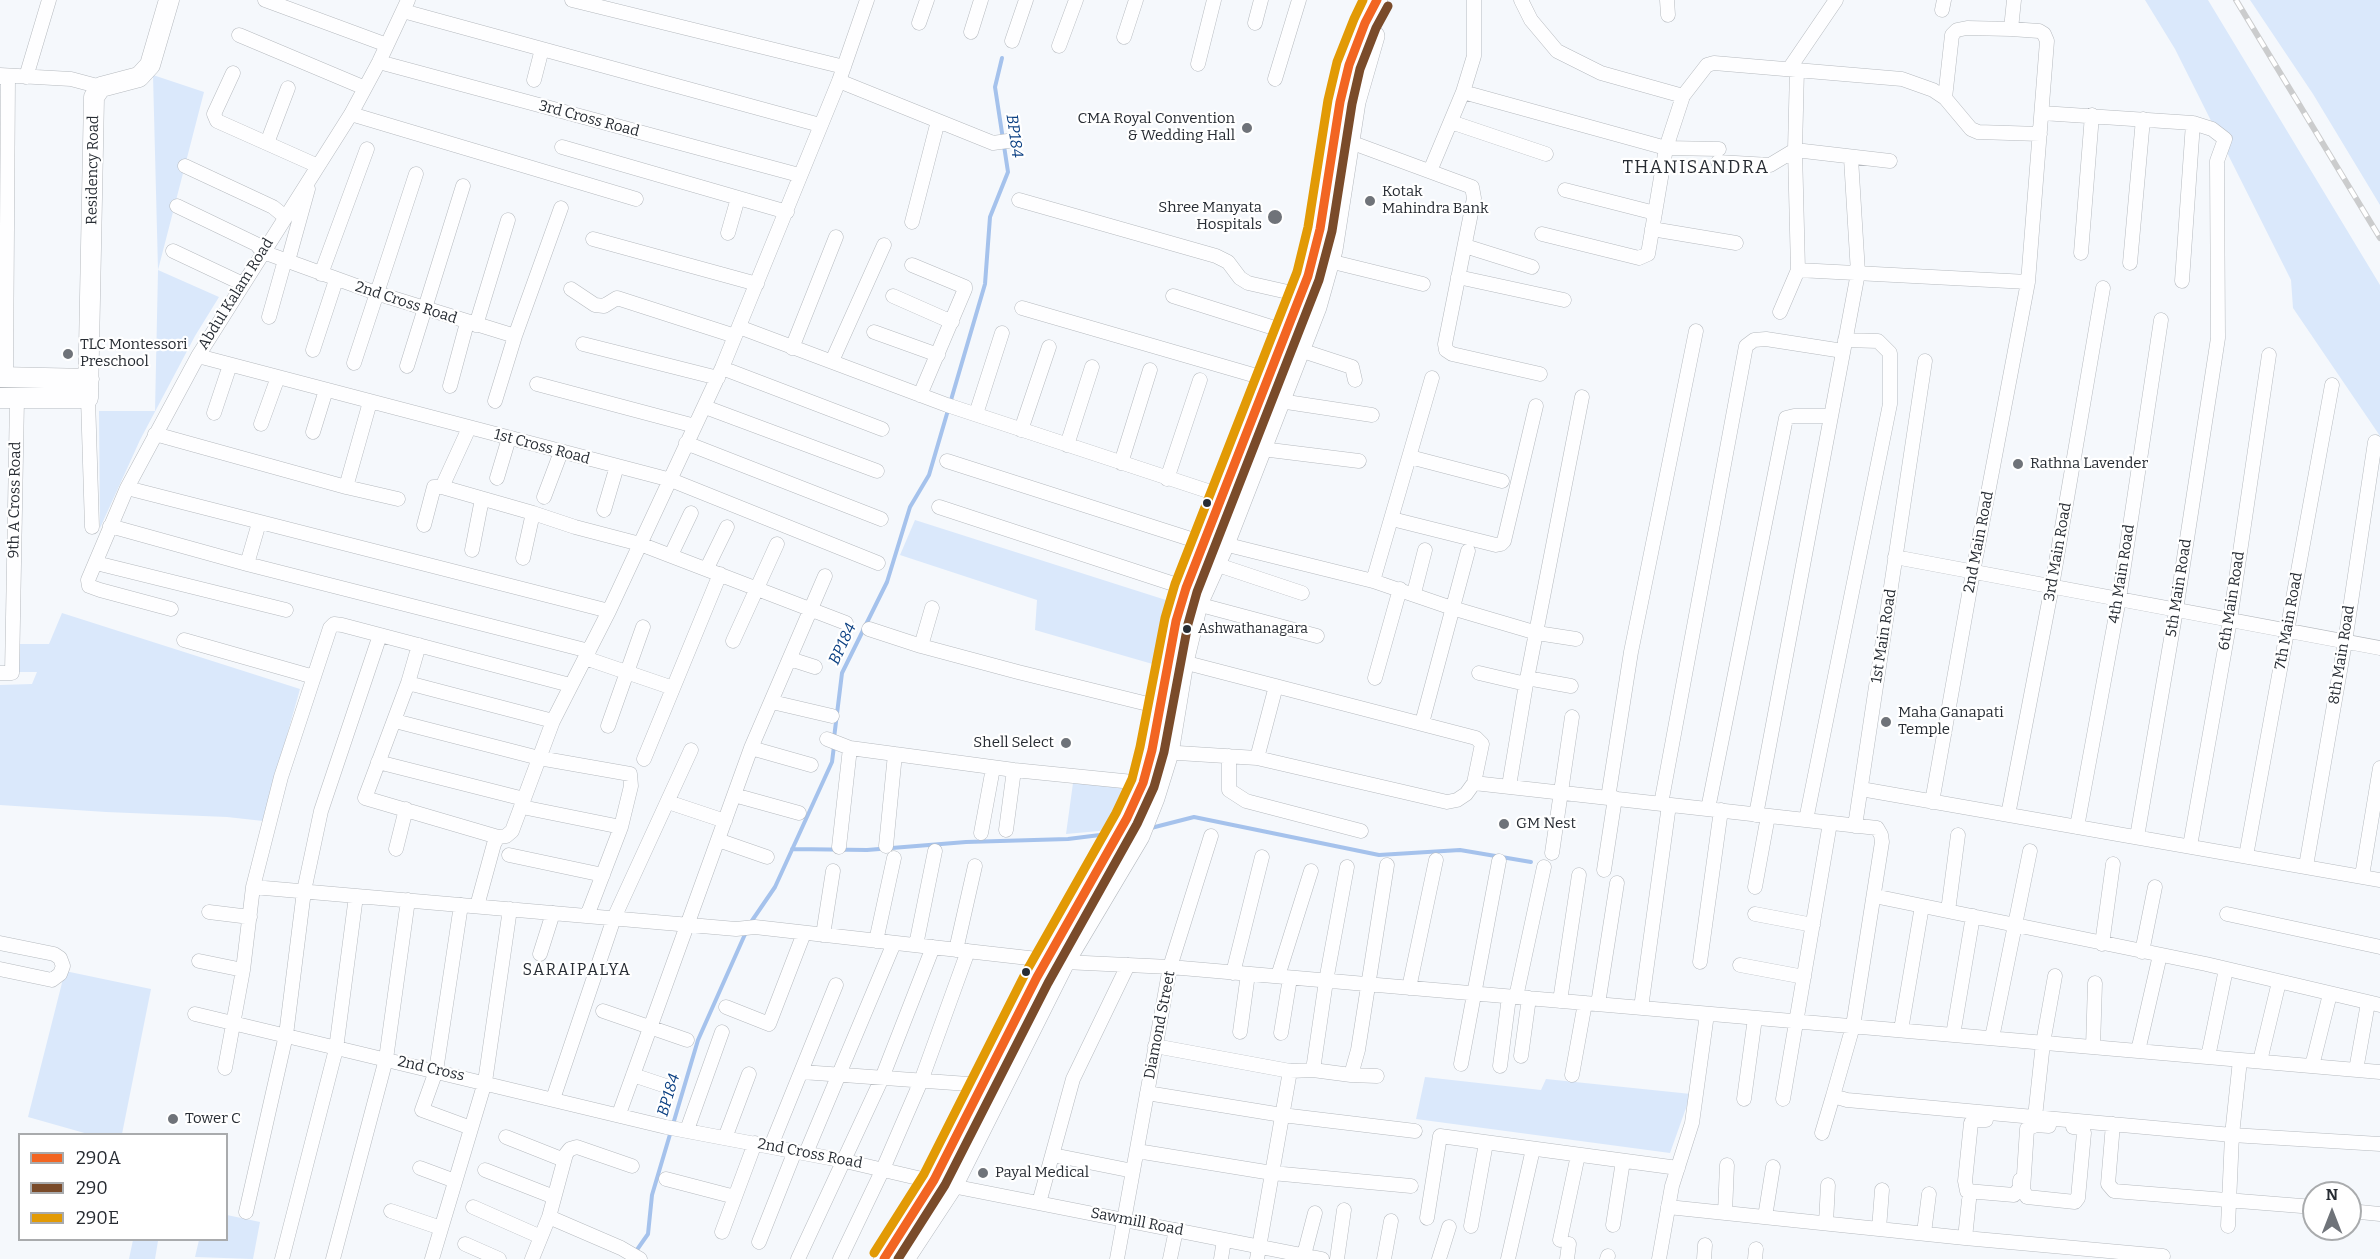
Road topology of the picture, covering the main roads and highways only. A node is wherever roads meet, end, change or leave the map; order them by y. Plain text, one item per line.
1 (1377, 0) edge
2 (1390, 0) edge
3 (1342, 140) junction
4 (1192, 596) junction
5 (1160, 751) junction
6 (1055, 961) junction
7 (943, 1183) junction
8 (884, 1259) edge
9 (904, 1259) edge

1 - 3 main road
2 - 3 main road
3 - 4 main road
3 - 4 main road
4 - 5 main road
4 - 5 main road
5 - 6 main road
5 - 6 main road
6 - 7 main road
6 - 7 main road
7 - 8 main road
7 - 9 main road

